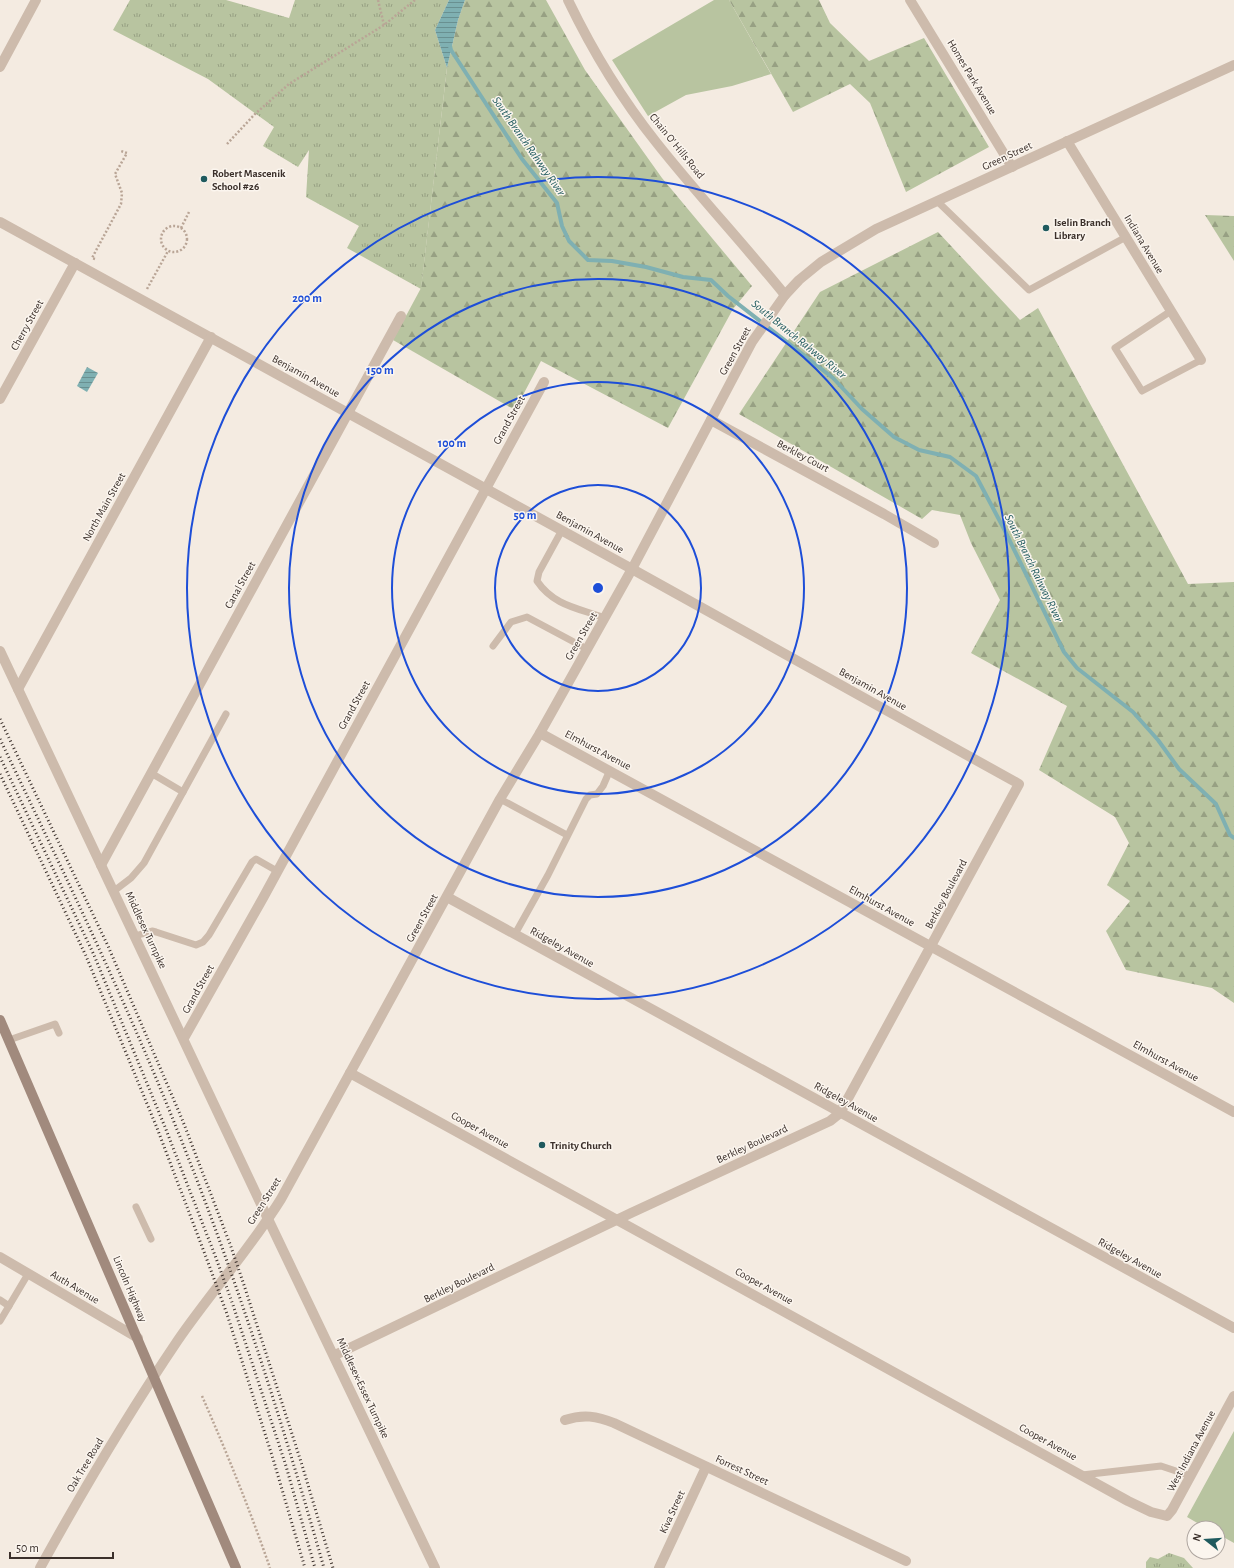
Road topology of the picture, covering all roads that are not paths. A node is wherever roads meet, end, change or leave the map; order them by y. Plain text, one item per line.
1 (36, 0) edge
2 (568, 0) edge
3 (910, 0) edge
4 (1234, 65) edge
5 (0, 67) edge
6 (1068, 141) junction
7 (1012, 167) junction
8 (937, 200) junction
9 (0, 222) edge
10 (1126, 237) junction
11 (75, 263) junction
12 (785, 295) junction
13 (1171, 311) junction
14 (401, 316) dead end
15 (211, 338) junction
16 (1201, 360) joint
17 (544, 382) dead end
18 (0, 399) edge
19 (348, 413) junction
20 (711, 420) junction
21 (485, 488) junction
22 (562, 530) junction
23 (934, 543) dead end
24 (632, 568) junction
25 (605, 618) junction
26 (493, 646) dead end
27 (586, 649) junction
28 (0, 652) edge
29 (18, 689) junction
30 (226, 714) dead end
31 (540, 733) junction
32 (610, 770) junction
33 (151, 773) junction
34 (1019, 784) joint
35 (183, 792) junction
36 (500, 799) junction
37 (567, 835) junction
38 (101, 865) junction
39 (277, 871) junction
40 (114, 891) junction
41 (447, 897) junction
42 (515, 934) junction
43 (135, 936) junction
44 (932, 947) junction
45 (0, 1020) edge
46 (59, 1033) dead end
47 (184, 1038) junction
48 (9, 1040) junction
49 (350, 1073) junction
50 (1234, 1112) edge
51 (840, 1113) junction
52 (136, 1207) dead end
53 (268, 1219) junction
54 (618, 1220) junction
55 (151, 1239) dead end
56 (0, 1257) edge
57 (28, 1274) junction
58 (0, 1300) edge
59 (9, 1306) junction
60 (0, 1321) edge
61 (1234, 1328) edge
62 (138, 1338) junction
63 (335, 1355) junction
64 (154, 1376) junction
65 (1234, 1396) edge
66 (565, 1420) dead end
67 (706, 1466) junction
68 (1082, 1475) junction
69 (1191, 1476) junction
70 (1167, 1516) joint
71 (906, 1561) dead end
72 (40, 1568) edge
73 (236, 1568) edge
74 (435, 1568) edge
75 (659, 1568) edge

1 - 5 street
2 - 12 street, Chain O' Hills Road
3 - 7 street, Homes Park Avenue
4 - 6 street, Green Street
6 - 7 street, Green Street
6 - 10 street, Indiana Avenue
7 - 8 street, Green Street
8 - 10 lane
8 - 12 street, Green Street
9 - 11 street, Benjamin Avenue
10 - 13 street, Indiana Avenue
11 - 15 street, Benjamin Avenue
11 - 18 street, Cherry Street
12 - 20 street, Green Street
13 - 16 street, Indiana Avenue
13 - 16 lane
14 - 19 street, Canal Street
15 - 19 street, Benjamin Avenue
15 - 29 street, North Main Street
17 - 21 street, Grand Street
19 - 21 street, Benjamin Avenue
19 - 33 street, Canal Street
20 - 23 street, Berkley Court
20 - 24 street, Green Street
21 - 22 street, Benjamin Avenue
21 - 39 street, Grand Street
22 - 24 street, Benjamin Avenue
22 - 25 lane
24 - 25 street, Green Street
24 - 34 street, Benjamin Avenue
25 - 27 street, Green Street
26 - 27 lane
27 - 31 street, Green Street
28 - 29 street, Middlesex Turnpike
29 - 38 street, Middlesex Turnpike
30 - 35 lane
31 - 32 street, Elmhurst Avenue
31 - 36 street, Green Street
32 - 37 lane
32 - 44 street, Elmhurst Avenue
33 - 35 lane
33 - 38 street, Canal Street
34 - 44 street, Berkley Boulevard
35 - 40 lane
36 - 37 lane
36 - 41 street, Green Street
37 - 42 lane
38 - 40 street, Middlesex Turnpike
39 - 43 lane
39 - 47 street, Grand Street
40 - 43 street, Middlesex Turnpike
41 - 42 street, Ridgeley Avenue
41 - 49 street, Green Street
42 - 51 street, Ridgeley Avenue
43 - 47 street, Middlesex Turnpike
44 - 50 street, Elmhurst Avenue
44 - 51 street, Berkley Boulevard
45 - 48 main road, Lincoln Highway
46 - 48 lane
47 - 53 street, Middlesex Turnpike
48 - 62 main road, Lincoln Highway
49 - 53 street, Green Street
49 - 54 street, Cooper Avenue
51 - 54 street, Berkley Boulevard
51 - 61 street, Ridgeley Avenue
52 - 55 lane
53 - 63 street, Middlesex-Essex Turnpike
53 - 64 street, Green Street
54 - 63 street, Berkley Boulevard
54 - 68 street, Cooper Avenue
56 - 57 street, Auth Avenue
57 - 59 lane
57 - 62 street, Auth Avenue
58 - 59 lane
59 - 60 lane
62 - 64 main road, Lincoln Highway
63 - 74 street, Middlesex-Essex Turnpike
64 - 72 street, Oak Tree Road
64 - 73 main road, Lincoln Highway
65 - 69 street, West Indiana Avenue
66 - 67 street, Forrest Street
67 - 71 street, Forrest Street
67 - 75 street, Kiva Street
68 - 69 lane
68 - 70 street, Cooper Avenue
69 - 70 street, West Indiana Avenue

